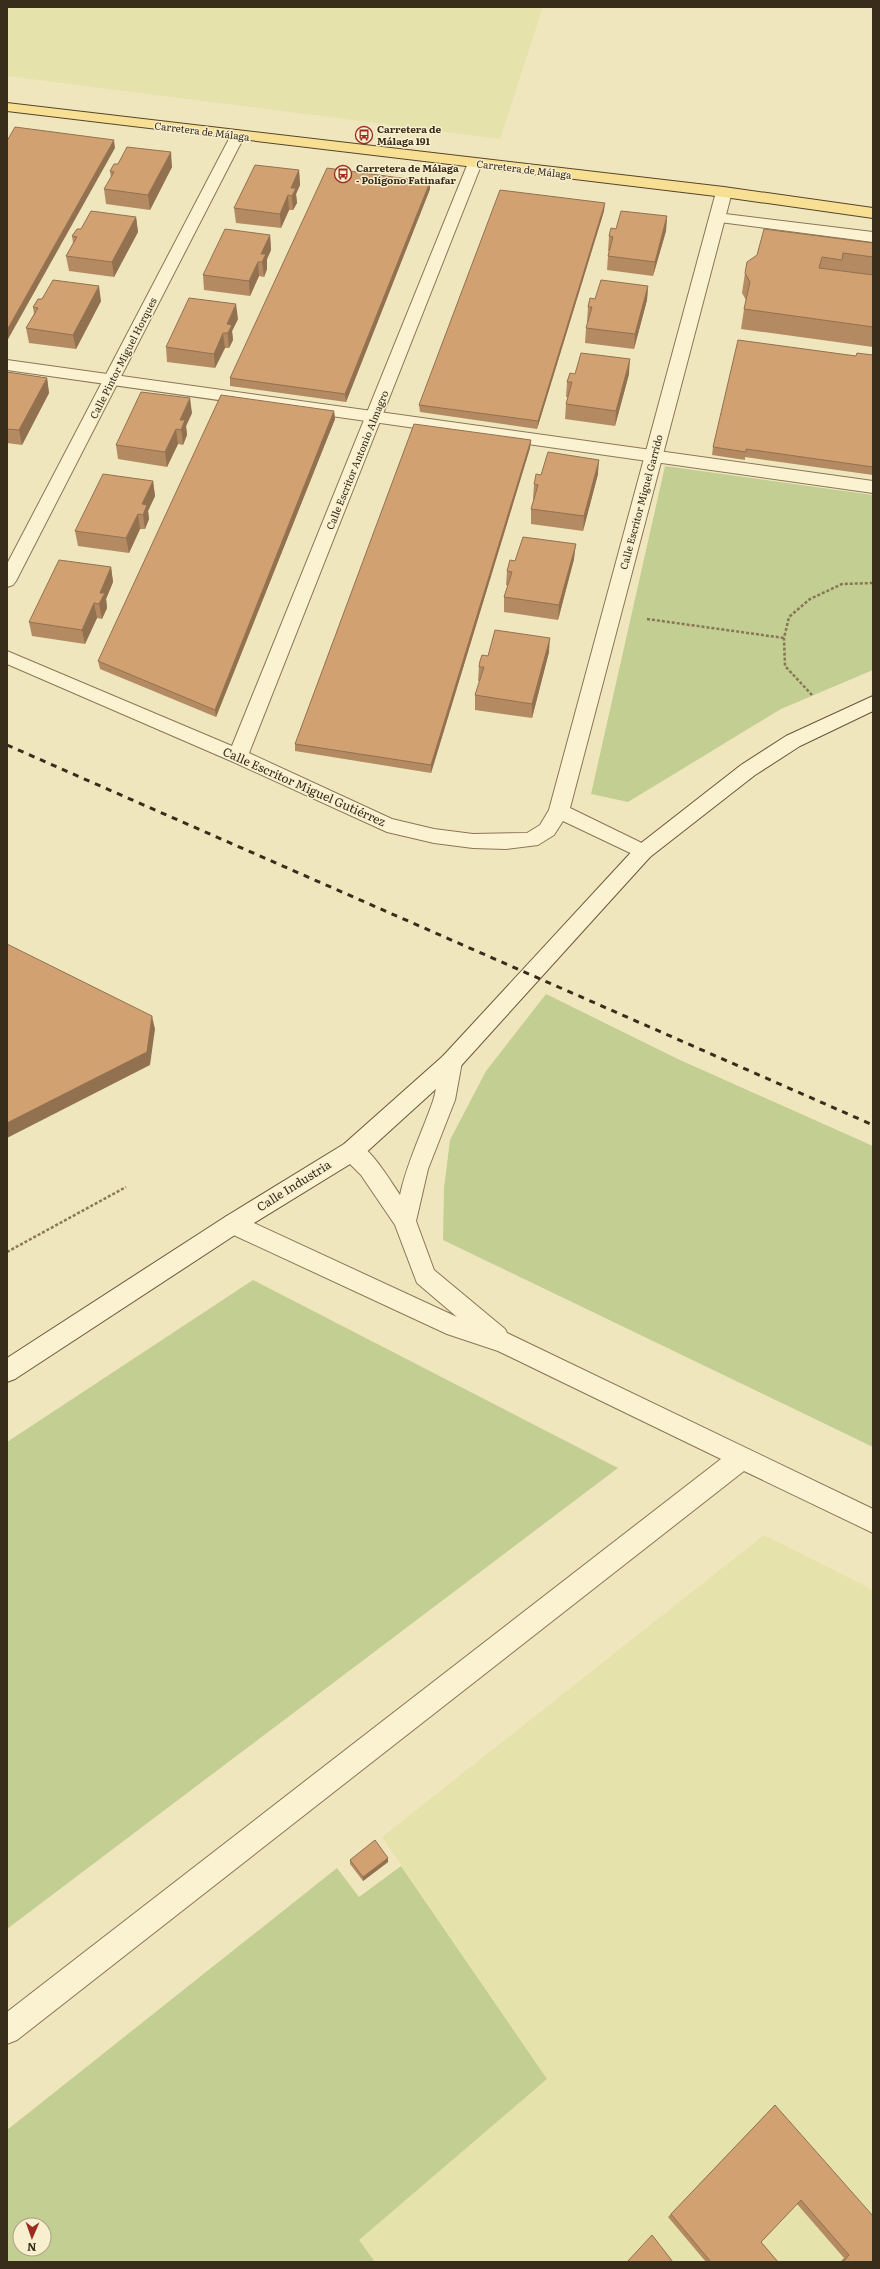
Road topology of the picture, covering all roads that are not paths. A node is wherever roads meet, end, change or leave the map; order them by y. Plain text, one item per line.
1 (8, 109) edge
2 (238, 135) junction
3 (475, 163) junction
4 (724, 192) junction
5 (873, 213) edge
6 (717, 218) junction
7 (873, 237) edge
8 (7, 365) edge
9 (112, 379) junction
10 (375, 416) junction
11 (654, 455) junction
12 (873, 487) edge
13 (7, 580) edge
14 (7, 657) edge
15 (873, 703) edge
16 (238, 756) junction
17 (559, 811) junction
18 (644, 852) junction
19 (451, 1062) junction
20 (352, 1151) junction
21 (405, 1221) junction
22 (233, 1224) junction
23 (504, 1342) junction
24 (7, 1371) edge
25 (742, 1458) junction
26 (873, 1521) edge
27 (7, 2030) edge

1 - 2 main road, Carretera de Málaga
2 - 3 main road, Carretera de Málaga
2 - 9 street, Calle Pintor Miguel Horques
3 - 4 main road, Carretera de Málaga
3 - 10 street, Calle Escritor Antonio Almagro
4 - 5 main road, Carretera de Málaga
4 - 6 street, Calle Escritor Miguel Garrido
6 - 7 street
6 - 11 street, Calle Escritor Miguel Garrido
8 - 9 street
9 - 10 street
9 - 13 street, Calle Pintor Miguel Horques
10 - 11 street
10 - 16 street, Calle Escritor Antonio Almagro
11 - 12 street
11 - 17 street, Calle Escritor Miguel Garrido
14 - 16 street, Calle Escritor Miguel Gutiérrez
15 - 18 street, Calle Industria
16 - 17 street, Calle Escritor Miguel Gutiérrez
17 - 18 street
18 - 19 street, Calle Industria
19 - 20 street, Calle Industria
19 - 21 street
20 - 21 street
20 - 22 street, Calle Industria
21 - 23 street
22 - 23 street
22 - 24 street, Calle Industria
23 - 25 street
25 - 26 street
25 - 27 street

